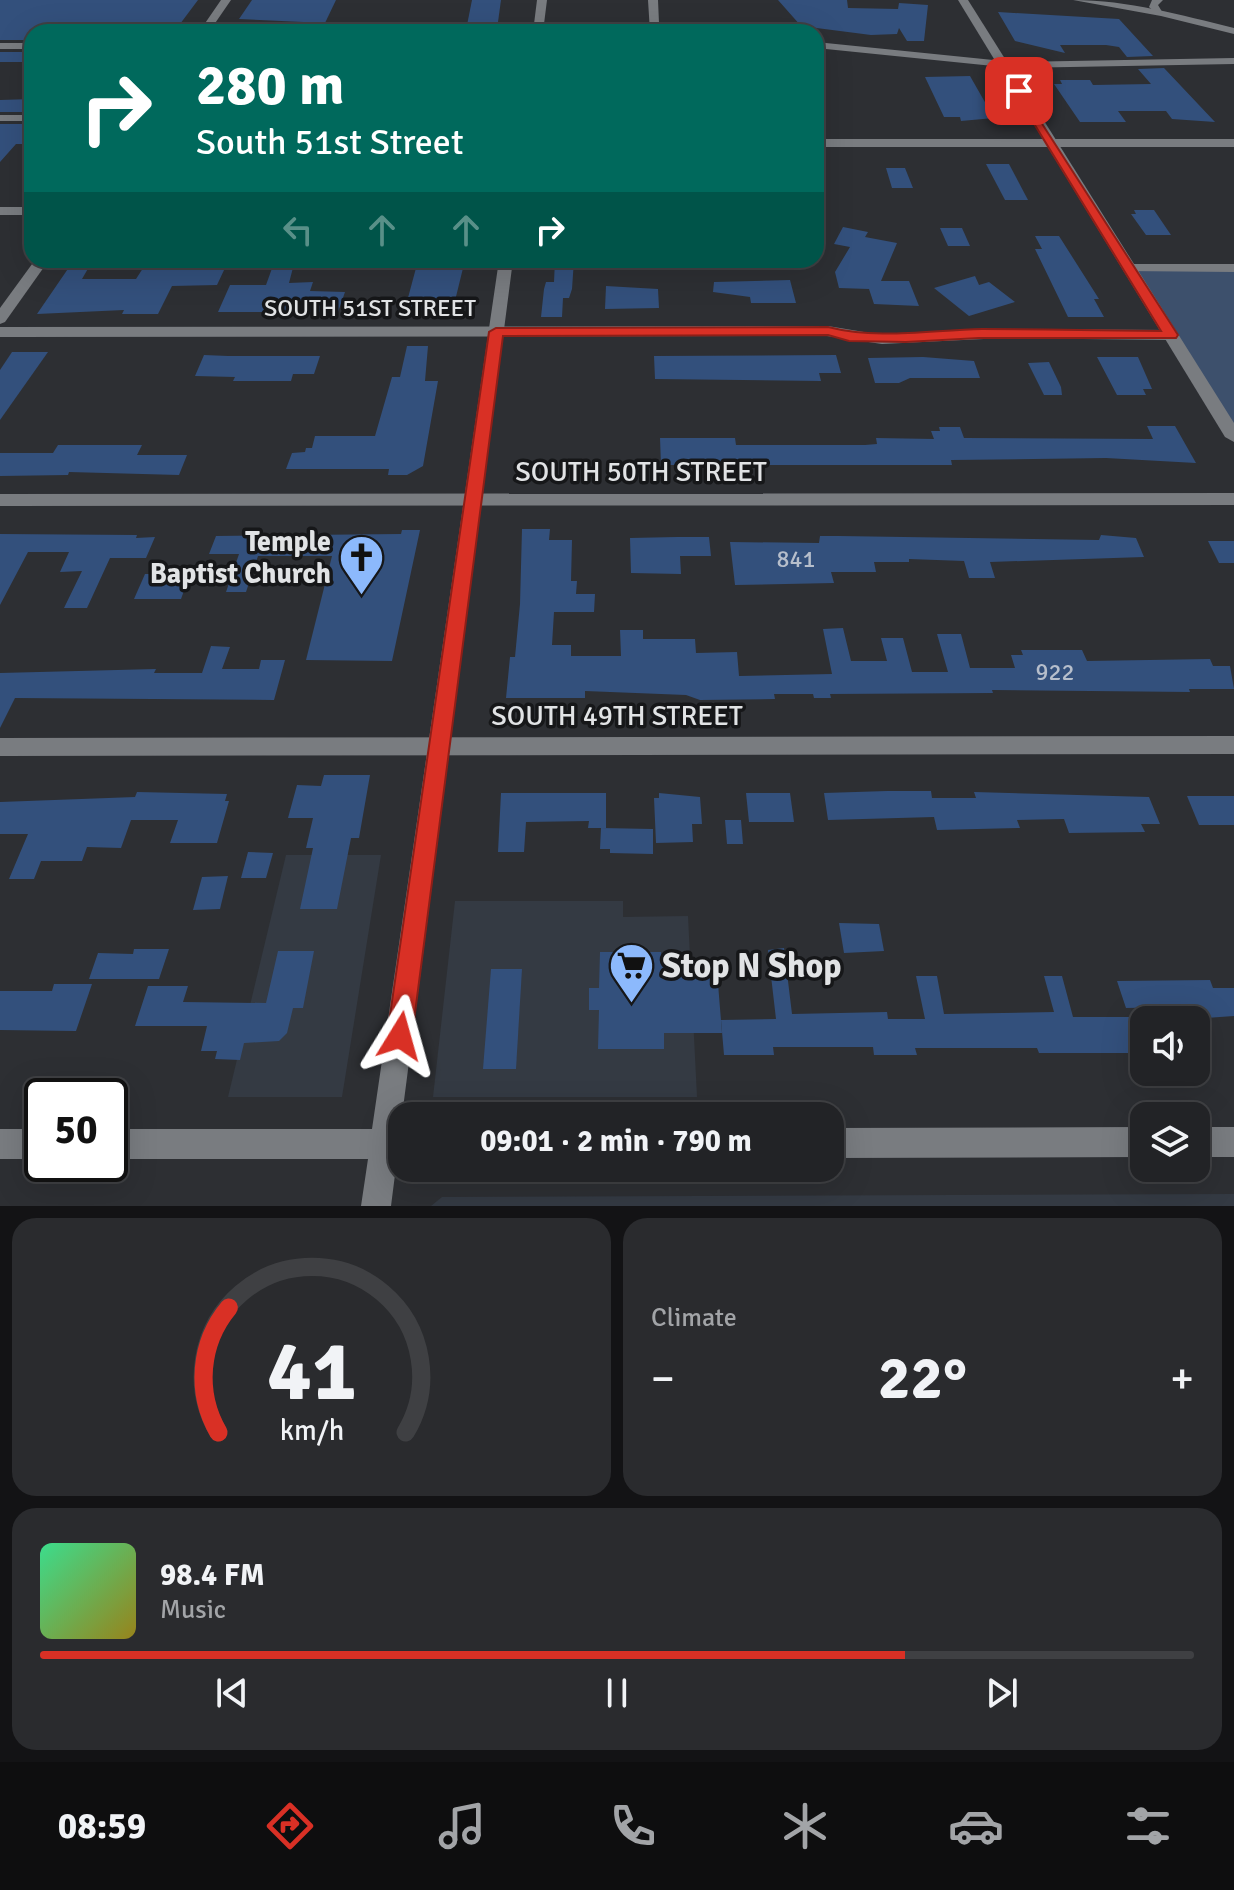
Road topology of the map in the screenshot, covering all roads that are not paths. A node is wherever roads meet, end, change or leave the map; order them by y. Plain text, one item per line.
1 (226, 0) edge
2 (542, 0) edge
3 (653, 0) edge
4 (963, 0) edge
5 (1078, 0) edge
6 (1158, 0) edge
7 (1161, 13) junction
8 (210, 24) edge
9 (539, 24) edge
10 (655, 24) edge
11 (1234, 31) edge
12 (0, 46) edge
13 (24, 46) edge
14 (824, 46) edge
15 (1234, 61) edge
16 (1002, 64) junction
17 (0, 118) edge
18 (24, 118) edge
19 (824, 143) edge
20 (1051, 143) junction
21 (1234, 143) edge
22 (0, 211) edge
23 (24, 211) edge
24 (36, 268) edge
25 (505, 268) edge
26 (1129, 268) junction
27 (1234, 268) edge
28 (0, 319) edge
29 (0, 332) edge
30 (496, 332) junction
31 (1171, 335) junction
32 (1234, 437) edge
33 (1234, 499) edge
34 (0, 500) edge
35 (473, 500) junction
36 (1234, 745) edge
37 (440, 746) junction
38 (0, 747) edge
39 (398, 1102) edge
40 (1130, 1142) edge
41 (1210, 1142) edge
42 (1234, 1142) edge
43 (844, 1143) edge
44 (0, 1144) edge
45 (24, 1144) edge
46 (128, 1144) edge
47 (388, 1144) edge
48 (388, 1162) edge
49 (376, 1206) edge

1 - 8 street
2 - 9 street
3 - 10 street
4 - 16 street
5 - 7 street
6 - 7 street
7 - 11 street
12 - 13 street
14 - 16 street
15 - 16 street
16 - 20 street
17 - 18 street
19 - 20 street
20 - 21 street
20 - 26 street
22 - 23 street
24 - 28 street
25 - 30 street
26 - 27 street
26 - 31 street
29 - 30 street, SOUTH 51ST STREET
30 - 31 street, SOUTH 51ST STREET
30 - 35 street
31 - 32 street
33 - 35 street, SOUTH 50TH STREET
34 - 35 street, SOUTH 50TH STREET
35 - 37 street
36 - 37 street, SOUTH 49TH STREET
37 - 38 street, SOUTH 49TH STREET
37 - 39 street
40 - 43 street
41 - 42 street
44 - 45 street
46 - 47 street
48 - 49 street

